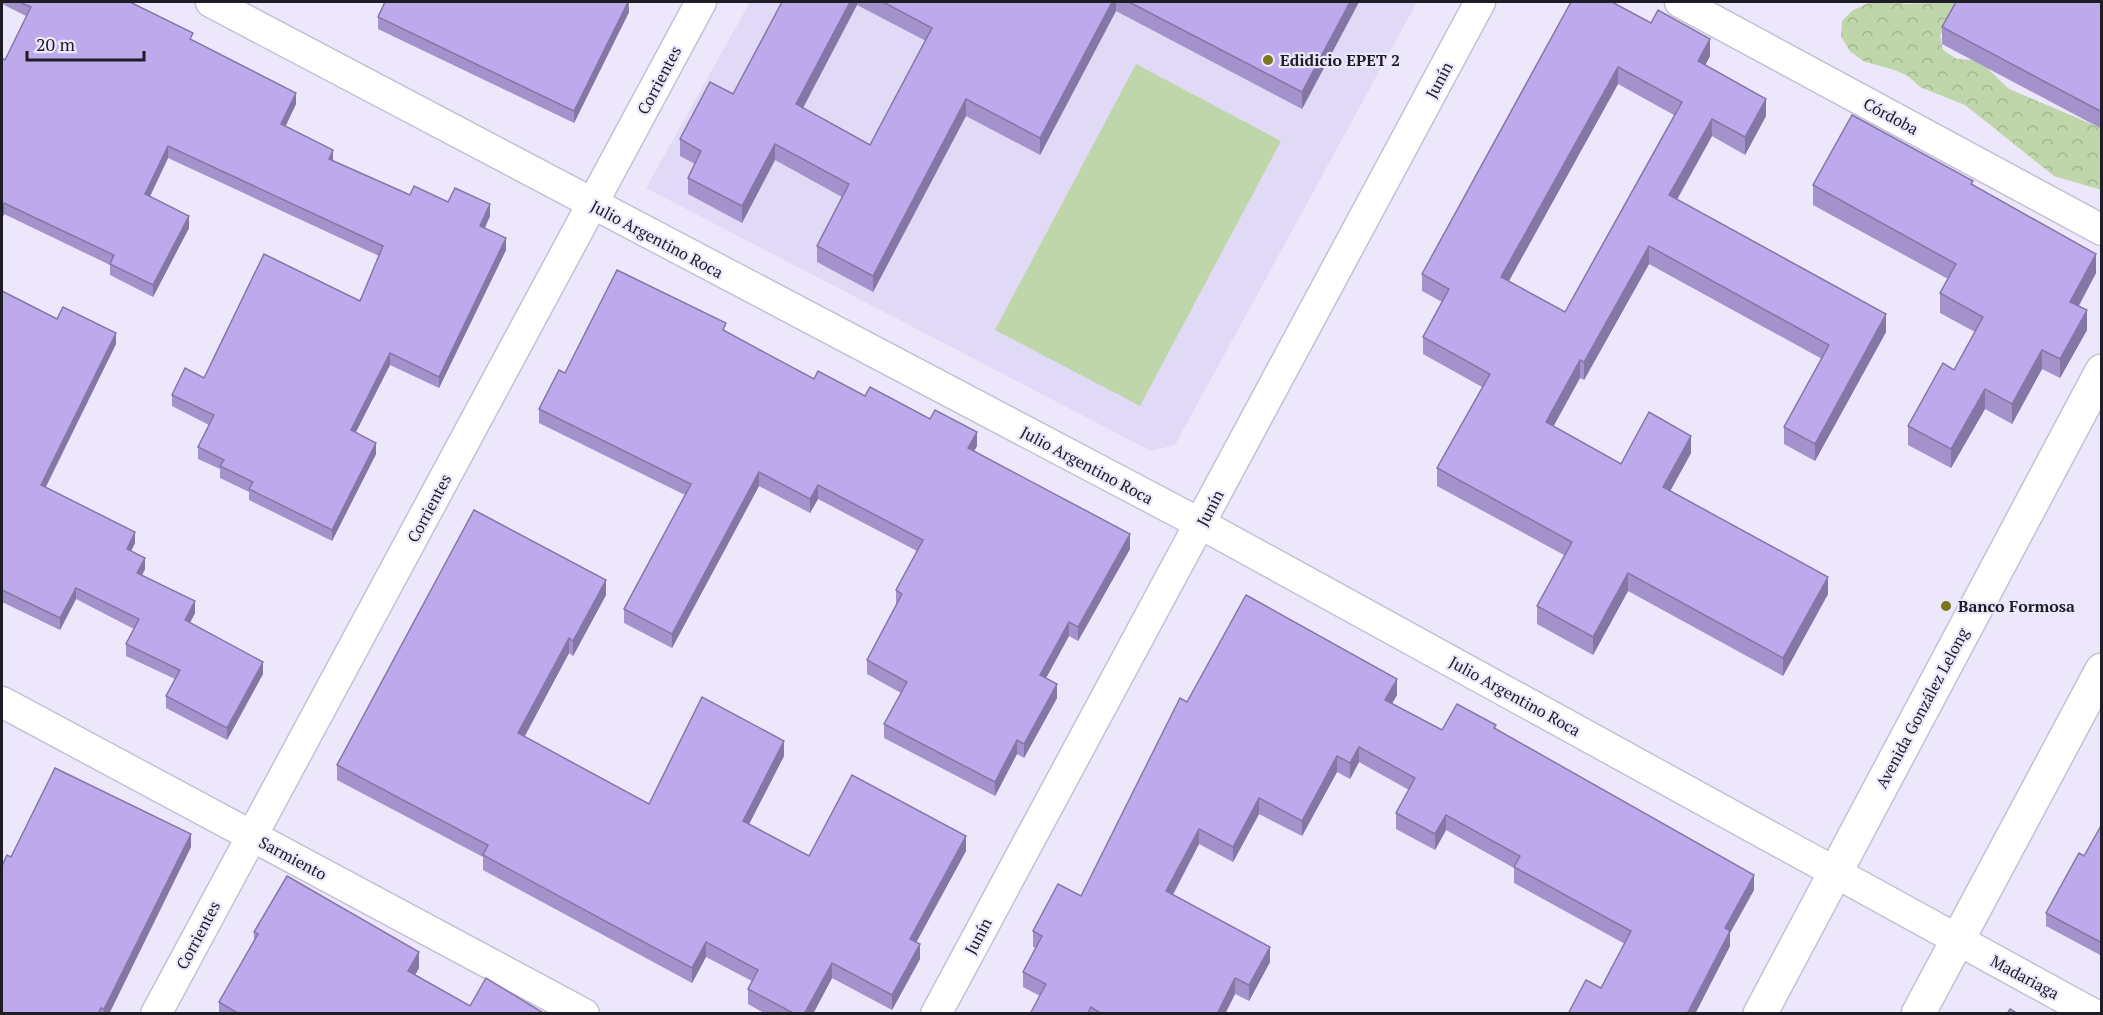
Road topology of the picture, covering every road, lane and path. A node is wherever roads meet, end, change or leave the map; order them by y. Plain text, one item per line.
1 (211, 2) edge
2 (701, 2) edge
3 (1480, 2) edge
4 (1680, 2) edge
5 (593, 205) junction
6 (2102, 230) edge
7 (2102, 371) edge
8 (1201, 524) junction
9 (2102, 670) edge
10 (2, 702) edge
11 (252, 836) junction
12 (1835, 873) junction
13 (1957, 941) junction
14 (156, 1014) edge
15 (584, 1014) edge
16 (936, 1014) edge
17 (1760, 1014) edge
18 (1918, 1014) edge
19 (2093, 1014) edge

1 - 5 street, Julio Argentino Roca
2 - 5 street, Corrientes
3 - 8 street, Junín
4 - 6 street, Córdoba
5 - 8 street, Julio Argentino Roca
5 - 11 street, Corrientes
7 - 12 main road, Avenida González Lelong
8 - 12 street, Julio Argentino Roca
8 - 16 street, Junín
9 - 13 main road
10 - 11 street, Sarmiento
11 - 14 street, Corrientes
11 - 15 street, Sarmiento
12 - 13 street, Julio Argentino Roca
12 - 17 main road, Avenida González Lelong
13 - 18 main road
13 - 19 street, Madariaga

